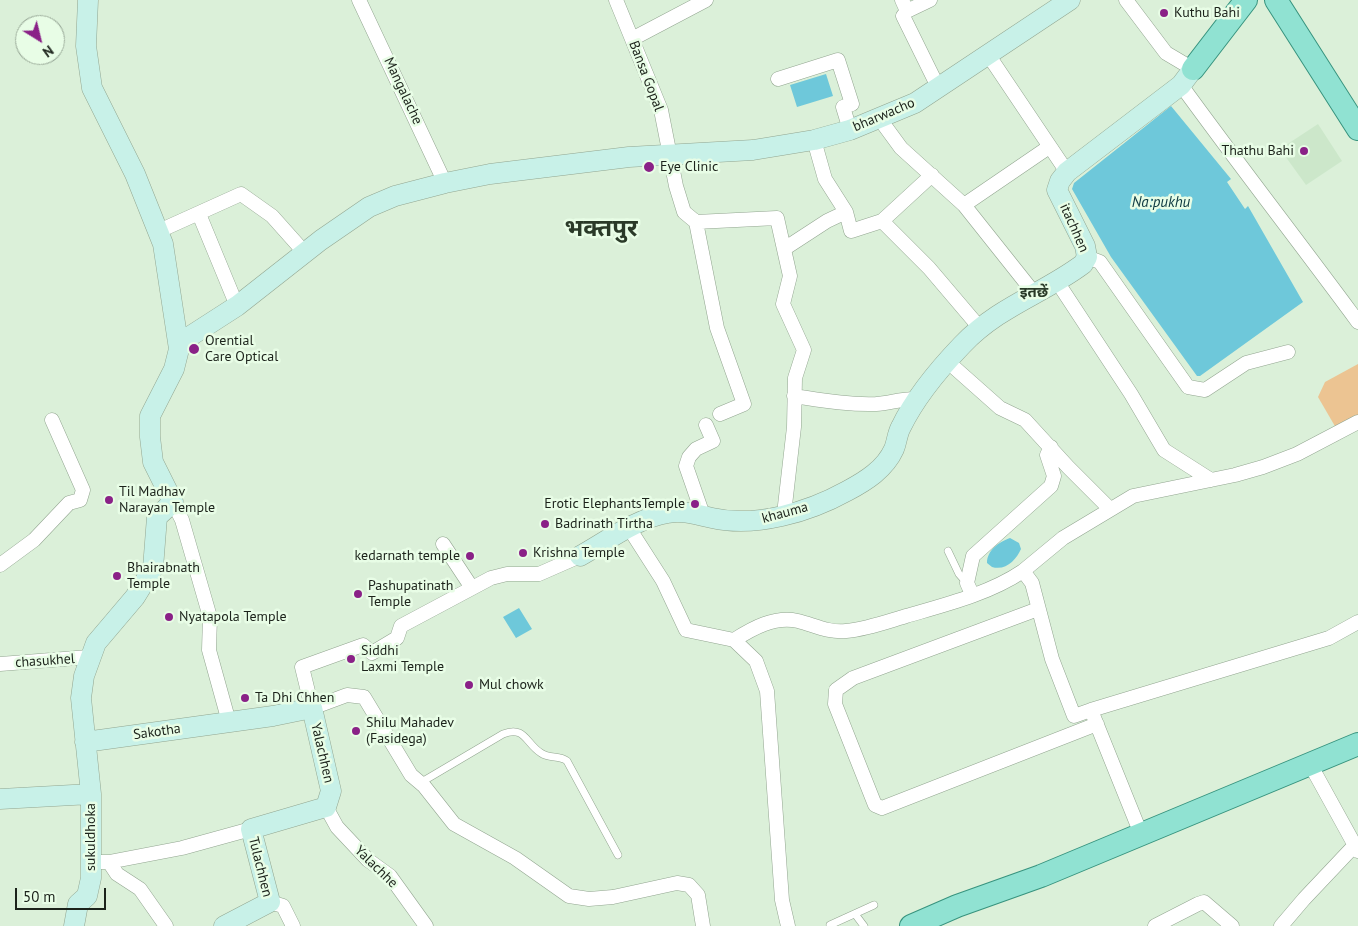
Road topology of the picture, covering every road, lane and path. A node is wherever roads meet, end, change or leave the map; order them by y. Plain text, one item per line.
1 (88, 0) edge
2 (616, 0) edge
3 (706, 0) edge
4 (930, 0) edge
5 (1126, 0) edge
6 (1246, 0) edge
7 (1276, 0) edge
8 (362, 1) edge
9 (1063, 2) edge
10 (905, 6) edge
11 (632, 39) junction
12 (987, 54) junction
13 (1187, 77) junction
14 (778, 79) dead end
15 (938, 87) junction
16 (879, 118) junction
17 (1358, 129) edge
18 (850, 130) junction
19 (814, 140) junction
20 (1049, 147) junction
21 (669, 154) junction
22 (1067, 172) junction
23 (932, 175) junction
24 (445, 183) junction
25 (964, 205) junction
26 (846, 212) junction
27 (199, 214) junction
28 (882, 221) junction
29 (696, 222) junction
30 (159, 231) junction
31 (784, 249) junction
32 (305, 253) junction
33 (1088, 257) junction
34 (1056, 280) junction
35 (1034, 292) junction
36 (237, 306) junction
37 (1358, 322) edge
38 (980, 328) junction
39 (179, 349) junction
40 (1288, 352) dead end
41 (947, 361) junction
42 (794, 396) junction
43 (918, 399) junction
44 (720, 414) dead end
45 (52, 420) dead end
46 (1358, 422) edge
47 (706, 424) dead end
48 (1051, 447) junction
49 (1212, 480) junction
50 (173, 502) junction
51 (1110, 509) junction
52 (784, 514) junction
53 (703, 515) junction
54 (629, 528) junction
55 (443, 544) dead end
56 (948, 551) dead end
57 (580, 556) joint
58 (0, 565) edge
59 (1023, 571) junction
60 (472, 588) junction
61 (969, 589) junction
62 (1038, 609) junction
63 (1358, 622) edge
64 (734, 640) junction
65 (89, 657) junction
66 (0, 664) edge
67 (312, 708) junction
68 (1091, 710) junction
69 (229, 722) junction
70 (1097, 724) junction
71 (85, 742) junction
72 (1358, 744) edge
73 (1310, 764) junction
74 (420, 783) junction
75 (91, 794) junction
76 (0, 799) edge
77 (326, 807) junction
78 (251, 829) junction
79 (1141, 834) junction
80 (1356, 848) edge
81 (618, 855) dead end
82 (100, 862) junction
83 (270, 902) junction
84 (874, 906) dead end
85 (855, 914) junction
86 (830, 925) edge
87 (74, 926) edge
88 (166, 926) edge
89 (224, 926) edge
90 (293, 926) edge
91 (426, 926) edge
92 (703, 926) edge
93 (788, 926) edge
94 (864, 926) edge
95 (910, 926) edge
96 (1155, 926) edge
97 (1232, 926) edge
98 (1281, 926) edge

1 - 30 main road
2 - 11 street, Bansa Gopal
3 - 11 street
4 - 10 street
5 - 13 street
6 - 13 main road
7 - 17 main road
8 - 24 street, Mangalache
9 - 12 main road, bharwacho
10 - 15 street
11 - 21 street, Bansa Gopal
12 - 15 main road, bharwacho
12 - 20 street
13 - 22 main road
13 - 37 street
14 - 18 street
15 - 16 main road, bharwacho
16 - 18 main road, bharwacho
16 - 23 street
18 - 19 main road, bharwacho
19 - 21 main road, bharwacho
19 - 26 street
20 - 22 street
20 - 25 street
21 - 24 main road, bharwacho
21 - 29 street, Bansa Gopal
22 - 33 main road, itachhen
23 - 25 street
23 - 28 street
24 - 32 main road, bharwacho
25 - 35 street
26 - 28 street
26 - 31 street
27 - 30 street
27 - 32 street
27 - 36 street
28 - 38 street
29 - 31 street
29 - 44 street
30 - 39 main road
31 - 42 street
32 - 36 main road, bharwacho
33 - 34 main road, itachhen
33 - 40 street
34 - 35 main road, itachhen
34 - 49 street
35 - 38 main road, itachhen
36 - 39 main road, bharwacho
38 - 41 main road, itachhen
39 - 50 main road
41 - 43 main road, itachhen
41 - 48 street
42 - 43 street
42 - 52 street
43 - 52 main road, khauma
45 - 58 street
46 - 49 street
47 - 53 street
48 - 51 street
48 - 61 street
49 - 51 street
50 - 65 main road, sukuldhoka
50 - 69 street
51 - 59 street
52 - 53 main road, khauma
53 - 54 main road, khauma
54 - 57 main road, khauma
54 - 64 street
55 - 60 street
56 - 61 lane
57 - 60 street
59 - 61 street
59 - 62 street
60 - 67 street
61 - 64 street
62 - 68 street
62 - 70 street
63 - 68 street
64 - 93 street
65 - 66 street, chasukhel
65 - 71 main road, sukuldhoka
67 - 69 main road, Yalachhen
67 - 74 street
67 - 77 main road, Yalachhen
68 - 70 street
69 - 71 main road, Sakotha
70 - 79 street
71 - 75 main road, sukuldhoka
72 - 73 main road
73 - 79 main road
73 - 80 street
74 - 81 lane
74 - 92 street
75 - 76 main road
75 - 82 main road, sukuldhoka
77 - 78 main road, Tulachhen
77 - 91 street, Yalachhe
78 - 82 street
78 - 83 main road, Tulachhen
79 - 95 main road
80 - 98 street
82 - 87 main road, sukuldhoka
82 - 88 street
83 - 89 main road, Tulachhen
83 - 90 street
84 - 85 lane
85 - 86 lane
85 - 94 lane
96 - 97 street

